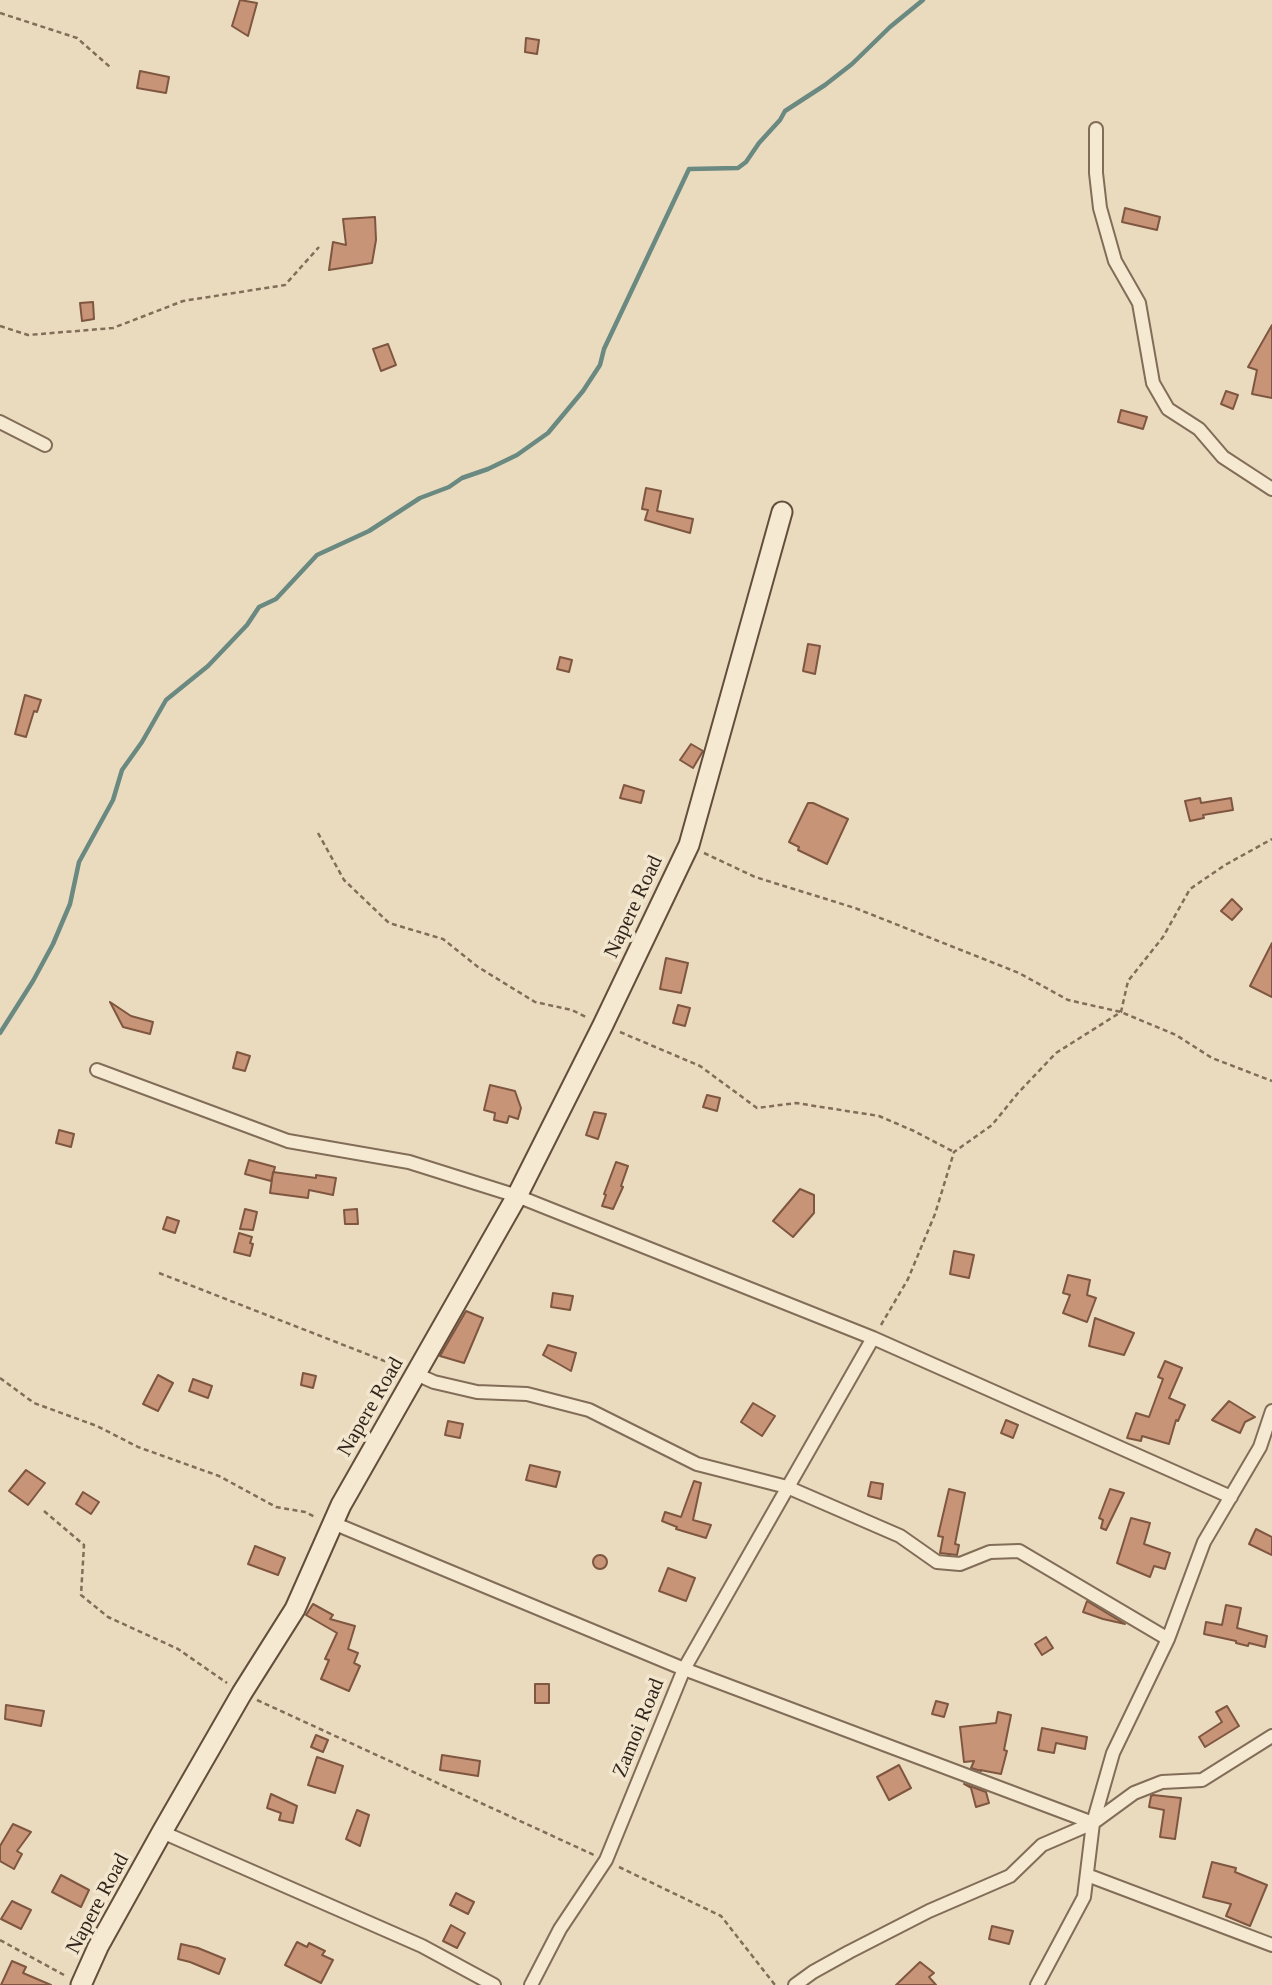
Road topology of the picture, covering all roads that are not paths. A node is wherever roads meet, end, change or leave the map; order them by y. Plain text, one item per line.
1 (1096, 129) dead end
2 (0, 422) edge
3 (45, 445) dead end
4 (1272, 489) edge
5 (782, 512) dead end
6 (97, 1070) dead end
7 (517, 1196) junction
8 (873, 1338) junction
9 (416, 1374) junction
10 (1272, 1411) edge
11 (787, 1487) junction
12 (1231, 1497) junction
13 (332, 1523) junction
14 (1168, 1639) junction
15 (684, 1669) junction
16 (1272, 1736) edge
17 (1093, 1823) junction
18 (162, 1832) junction
19 (1087, 1875) junction
20 (1272, 1945) edge
21 (81, 1985) edge
22 (494, 1985) edge
23 (531, 1985) edge
24 (795, 1985) edge
25 (1037, 1985) edge

1 - 4 street
2 - 3 street
5 - 7 street, Napere Road
6 - 7 street
7 - 8 street
7 - 9 street, Napere Road
8 - 11 street, Zamoi Road
8 - 12 street
9 - 11 street
9 - 13 street, Napere Road
10 - 12 street
11 - 14 street
11 - 15 street, Zamoi Road
12 - 14 street
13 - 15 street
13 - 18 street, Napere Road
14 - 17 street
15 - 17 street
15 - 23 street, Zamoi Road
16 - 17 street
17 - 19 street
17 - 24 street
18 - 21 street, Napere Road
18 - 22 street
19 - 20 street
19 - 25 street

